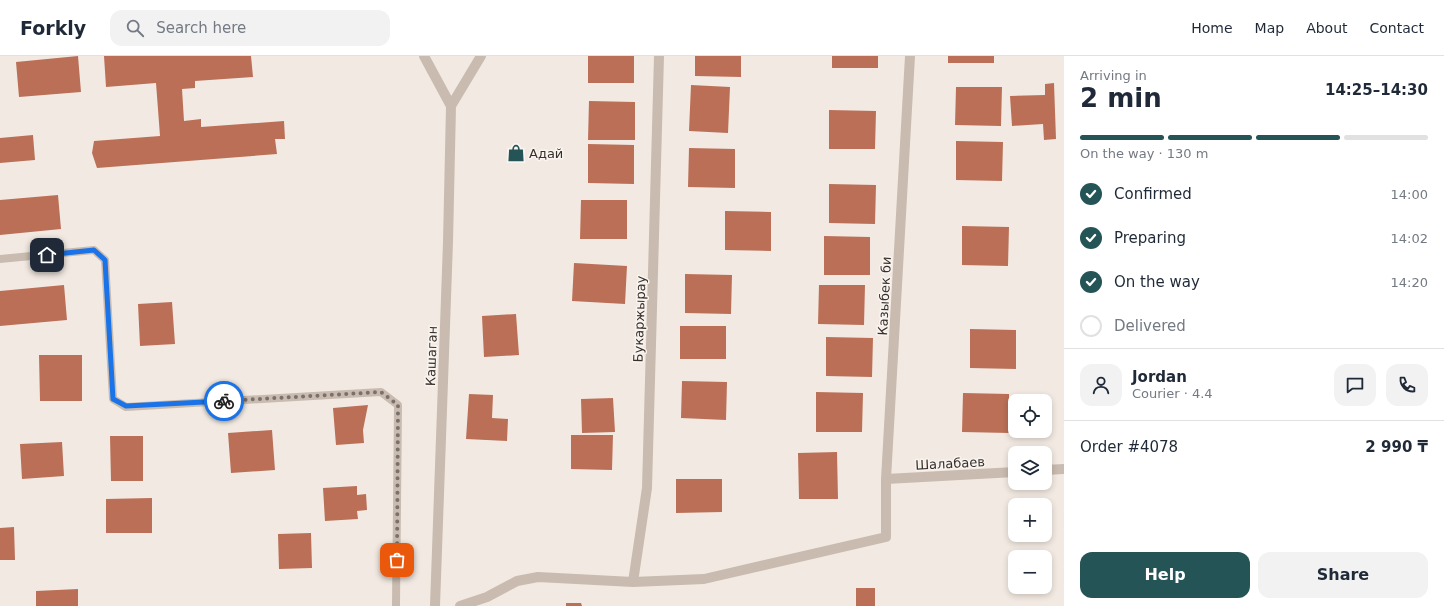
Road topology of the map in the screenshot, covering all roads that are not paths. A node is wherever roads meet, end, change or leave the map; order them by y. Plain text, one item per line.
1 (424, 56) edge
2 (481, 56) edge
3 (659, 56) edge
4 (910, 56) edge
5 (451, 106) junction
6 (0, 259) edge
7 (1064, 469) edge
8 (1052, 470) edge
9 (1008, 472) edge
10 (886, 479) junction
11 (633, 582) junction
12 (396, 606) edge
13 (435, 606) edge
14 (460, 606) edge

1 - 5 street
2 - 5 street
3 - 11 street, Букаржырау
4 - 10 street, Казыбек би
5 - 13 street, Кашаган
6 - 12 lane
7 - 8 street
9 - 10 street, Шалабаев
10 - 11 street, Казыбек би
11 - 14 street

